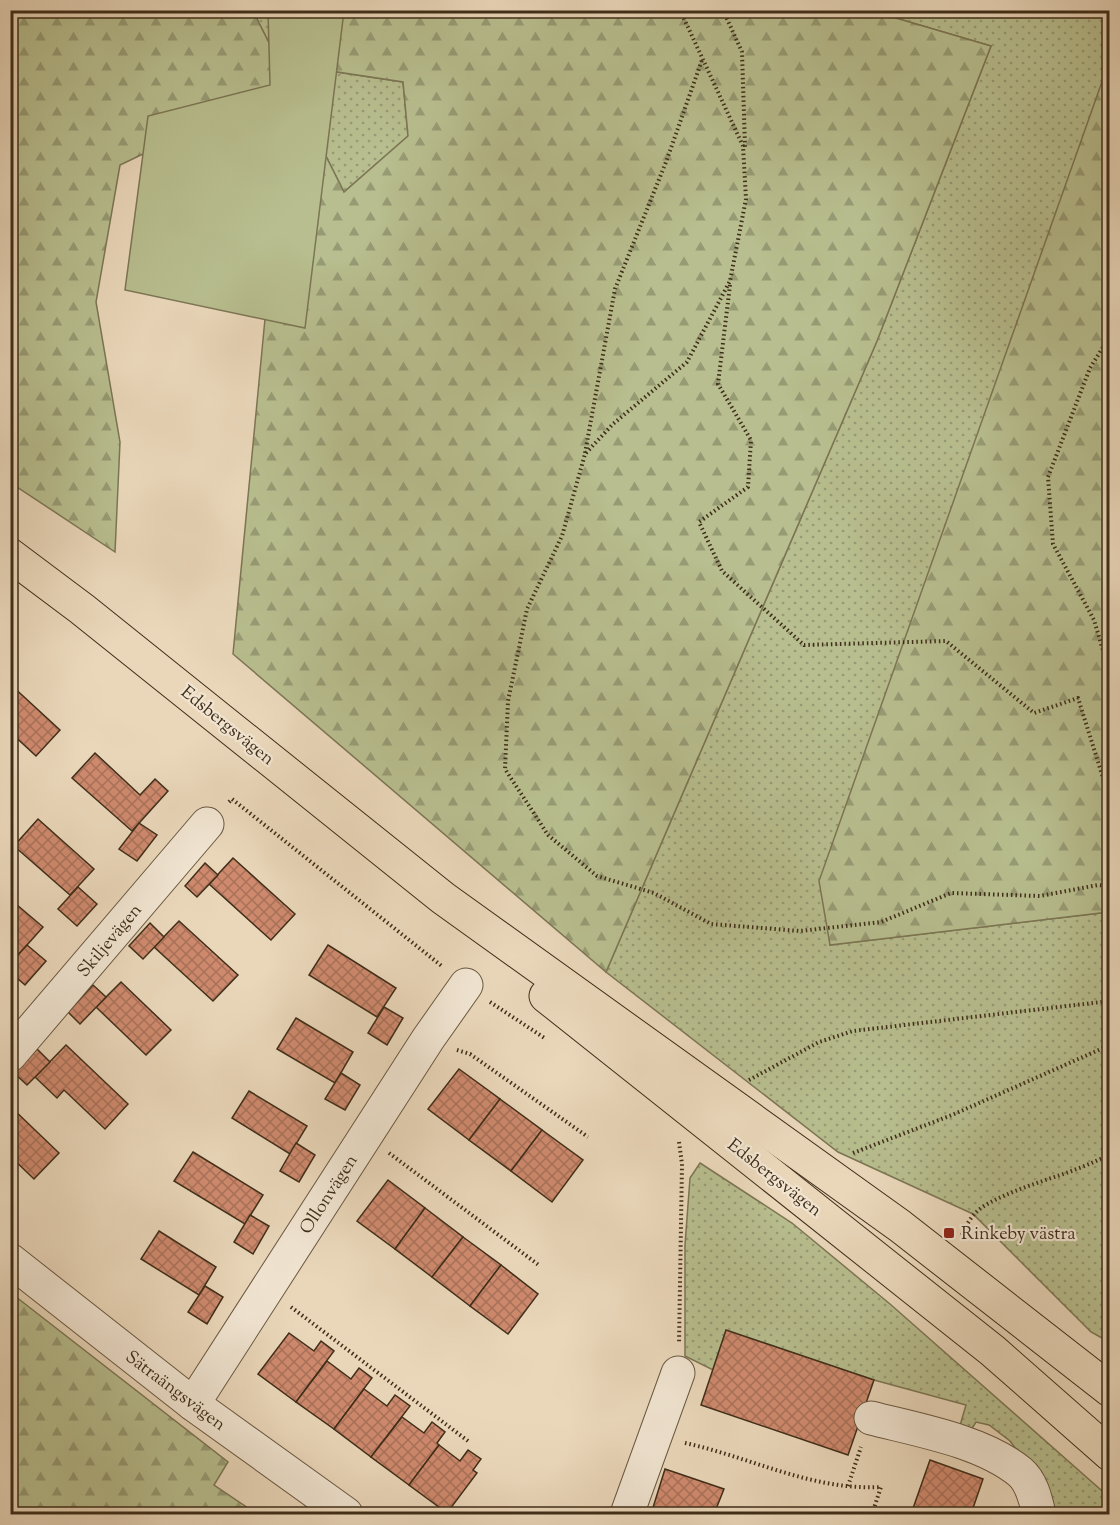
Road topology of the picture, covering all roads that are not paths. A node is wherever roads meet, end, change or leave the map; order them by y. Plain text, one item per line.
1 (10, 555) edge
2 (207, 824) road end
3 (443, 898) junction
4 (466, 986) road end
5 (10, 1055) edge
6 (10, 1260) edge
7 (678, 1373) road end
8 (1110, 1390) edge
9 (193, 1404) junction
10 (871, 1418) road end
11 (1110, 1454) edge
12 (346, 1515) edge
13 (627, 1515) edge
14 (1039, 1515) edge

1 - 3 main road, Edsbergsvägen
2 - 5 street, Skiljevägen
3 - 8 main road, Edsbergsvägen
3 - 11 main road, Edsbergsvägen
4 - 9 street, Ollonvägen
6 - 9 street, Sätraängsvägen
7 - 13 street
9 - 12 street, Sätraängsvägen
10 - 14 street

